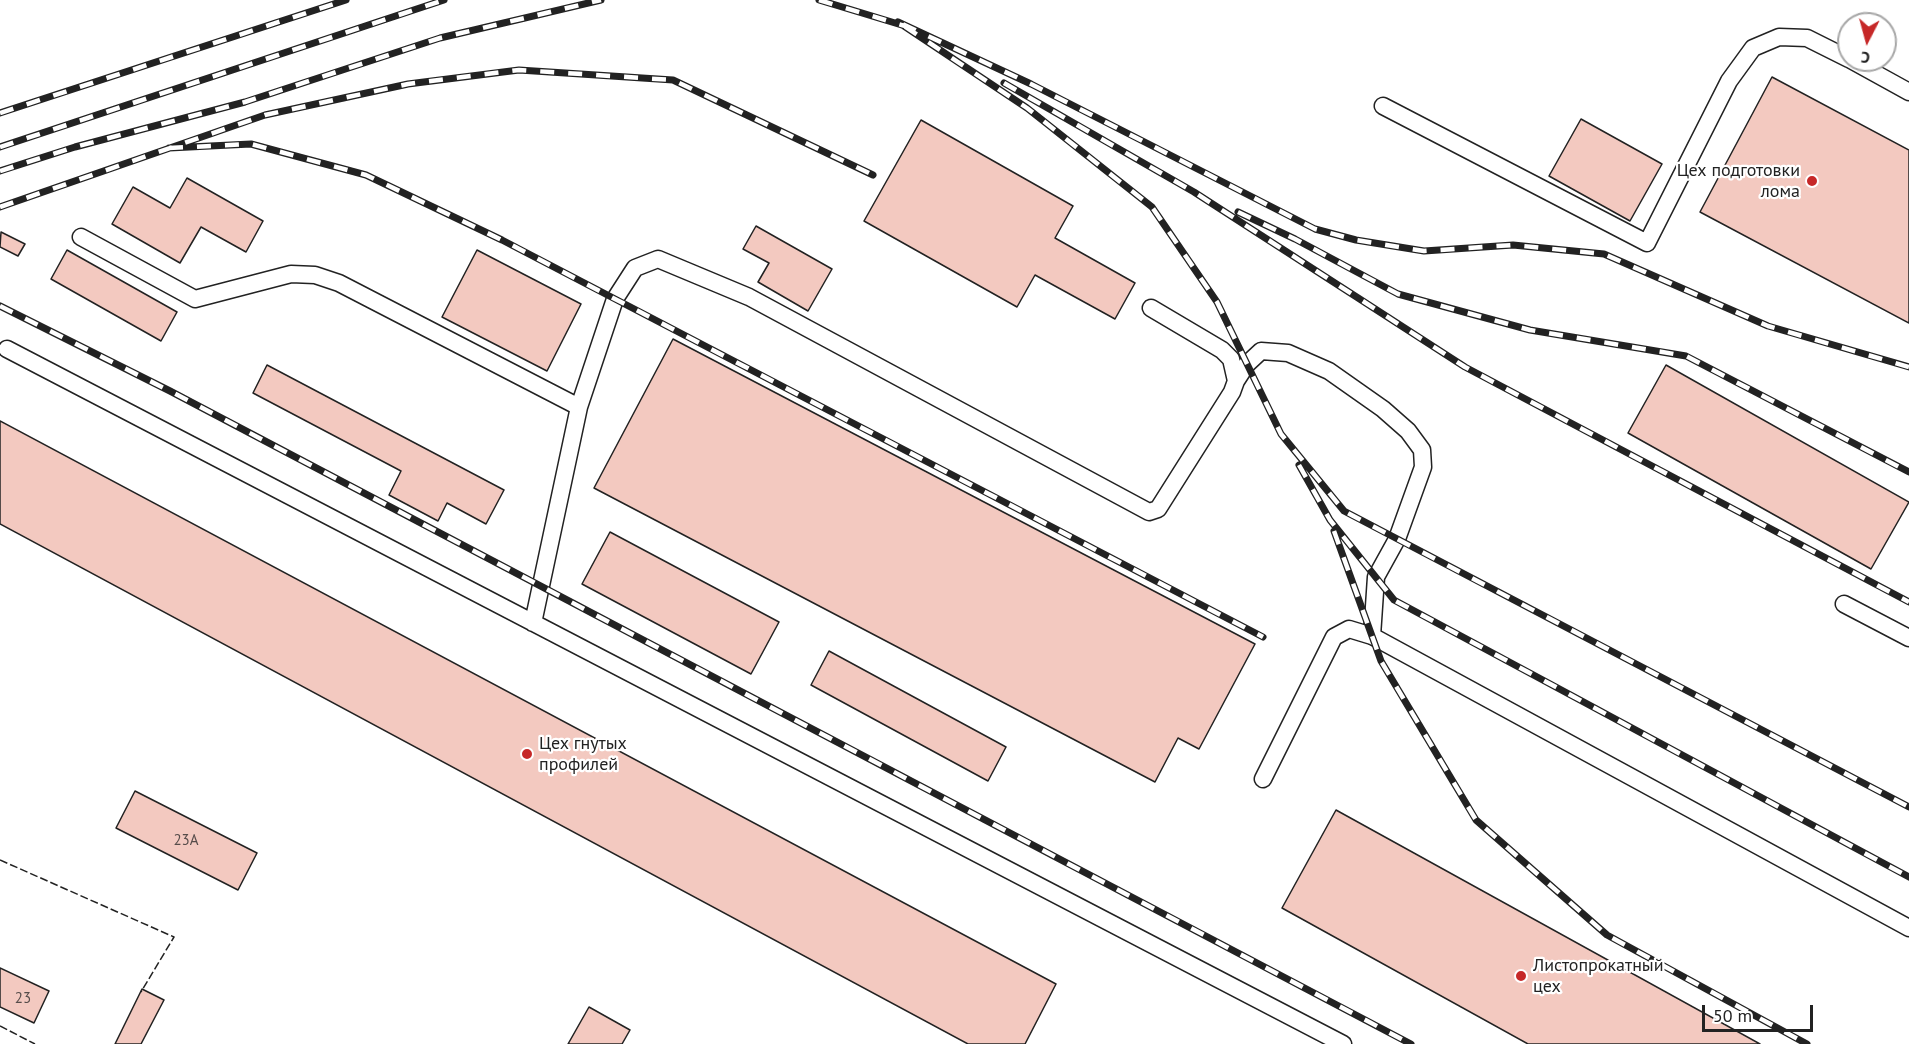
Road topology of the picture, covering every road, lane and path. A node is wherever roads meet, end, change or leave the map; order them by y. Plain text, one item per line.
1 (1837, 53) edge
2 (1873, 72) edge
3 (1909, 92) edge
4 (1383, 106) dead end
5 (81, 237) dead end
6 (1151, 308) dead end
7 (7, 349) dead end
8 (1236, 381) junction
9 (579, 407) junction
10 (1844, 604) dead end
11 (532, 622) junction
12 (1372, 636) junction
13 (1909, 638) edge
14 (1263, 779) dead end
15 (1909, 928) edge
16 (1343, 1044) edge

1 - 4 lane
2 - 3 lane
5 - 9 lane
6 - 8 lane
7 - 11 lane
8 - 9 lane
8 - 12 lane
9 - 11 lane
10 - 13 lane
11 - 16 lane
12 - 14 lane
12 - 15 lane

